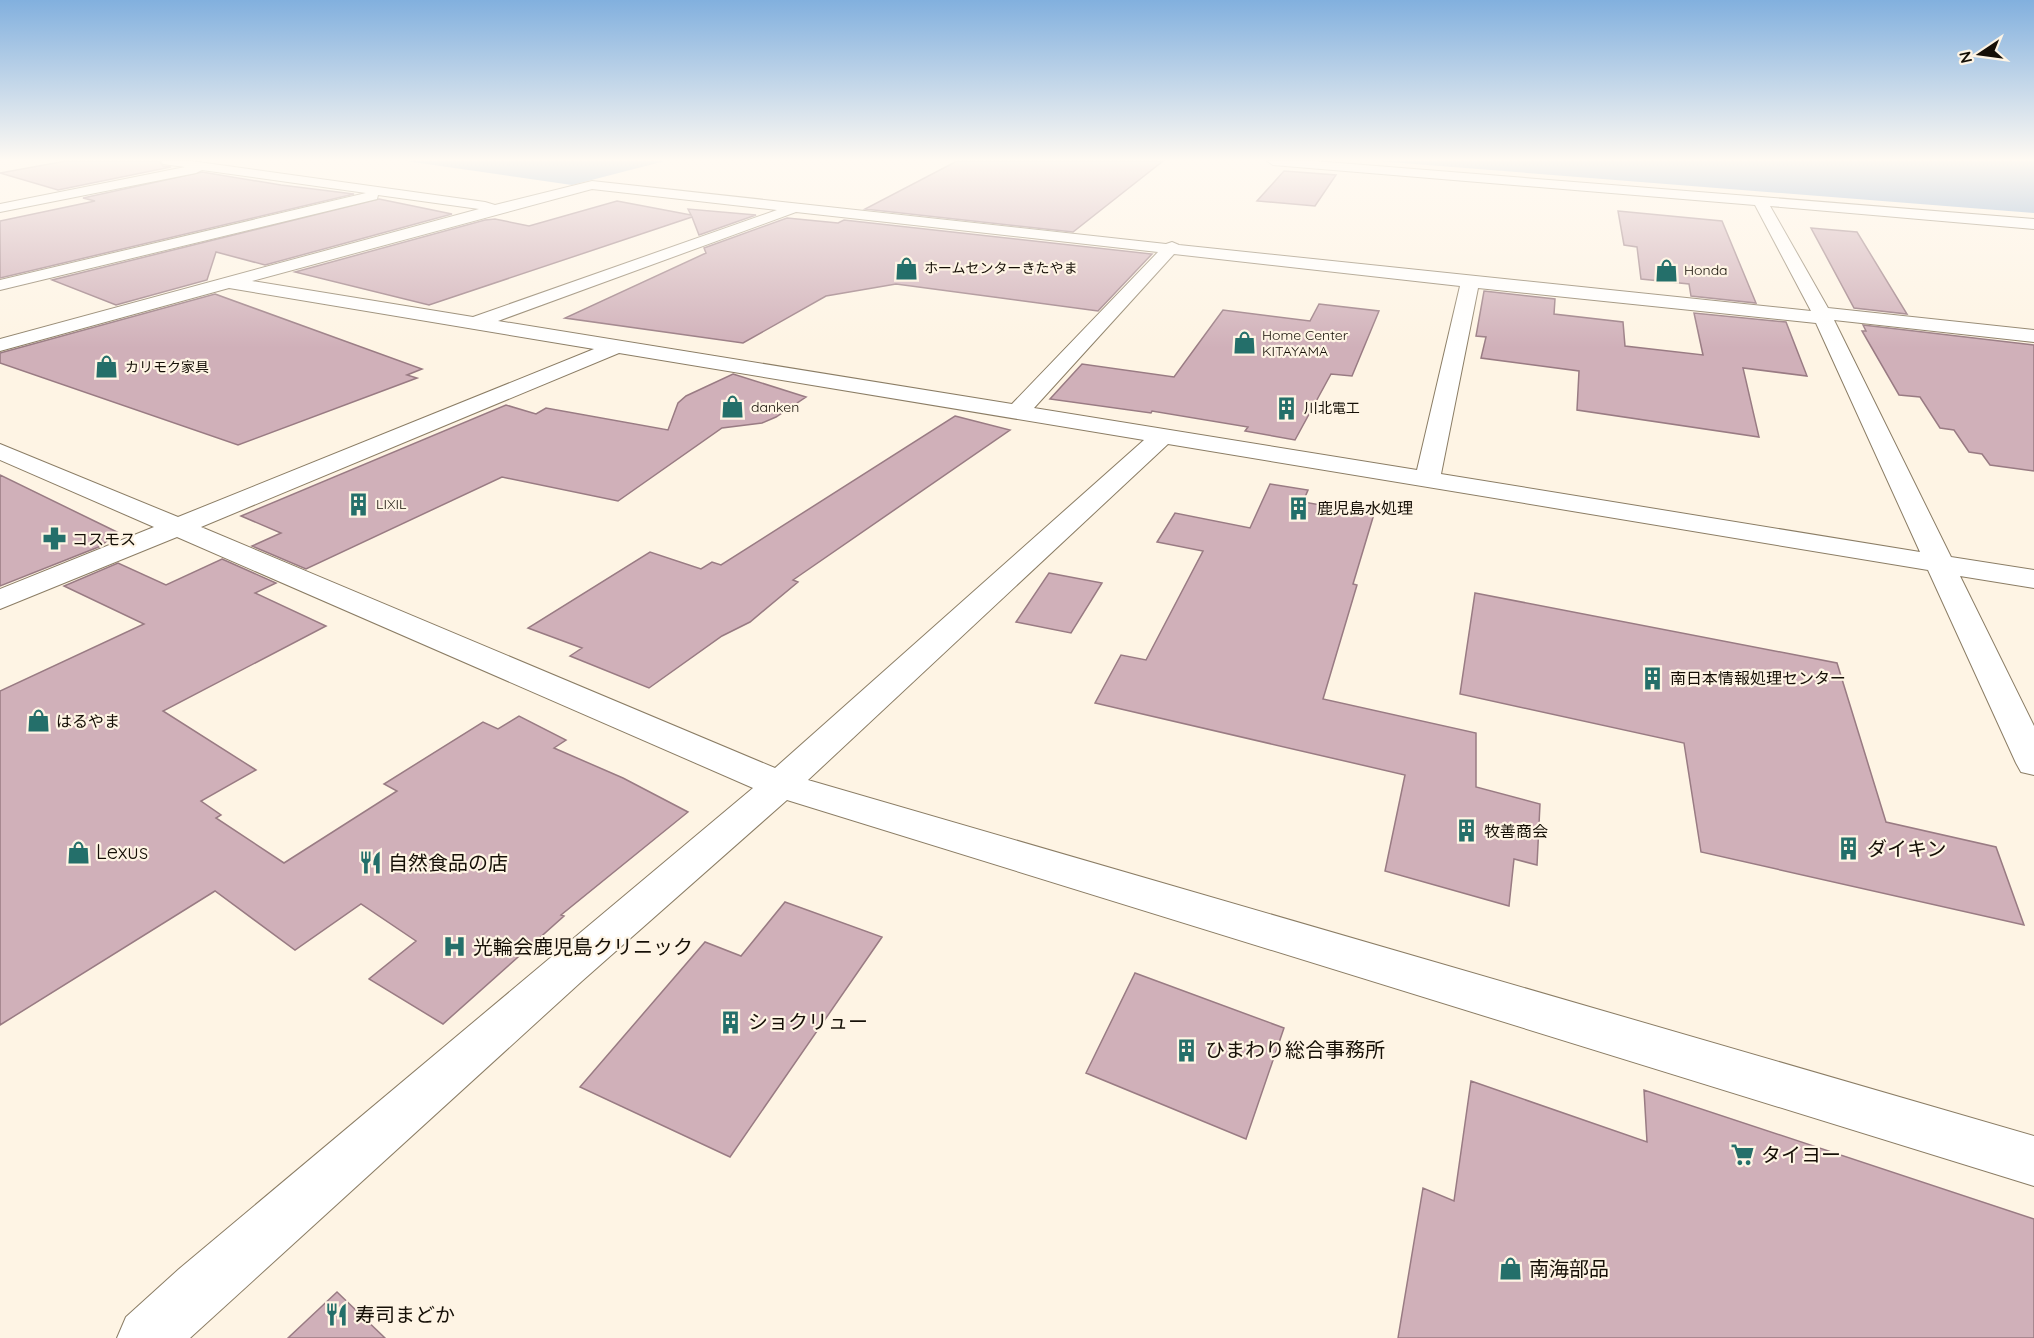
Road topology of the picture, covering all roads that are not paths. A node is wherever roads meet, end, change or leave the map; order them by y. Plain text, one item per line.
1 (257, 223) edge
2 (445, 223) edge
3 (752, 223) edge
4 (948, 223) edge
5 (1772, 223) edge
6 (1172, 248) junction
7 (1470, 282) junction
8 (231, 283) junction
9 (0, 285) edge
10 (1822, 315) junction
11 (473, 323) junction
12 (2034, 336) edge
13 (0, 345) edge
14 (615, 347) junction
15 (1017, 412) junction
16 (1163, 436) junction
17 (0, 451) edge
18 (1427, 480) junction
19 (179, 527) junction
20 (1939, 564) junction
21 (2034, 579) edge
22 (0, 600) edge
23 (2034, 763) edge
24 (780, 785) junction
25 (2034, 1161) edge
26 (147, 1338) edge

1 - 9 street
2 - 8 street
3 - 11 street
4 - 6 street
5 - 10 street
6 - 7 street
6 - 15 street
7 - 10 street
7 - 18 street
8 - 11 street
8 - 13 street
10 - 12 street
10 - 20 street
11 - 14 street
14 - 15 street
14 - 19 street
15 - 16 street
16 - 18 street
16 - 24 street
17 - 19 street
18 - 20 street
19 - 22 street
19 - 24 street
20 - 21 street
20 - 23 street
24 - 25 street
24 - 26 street

